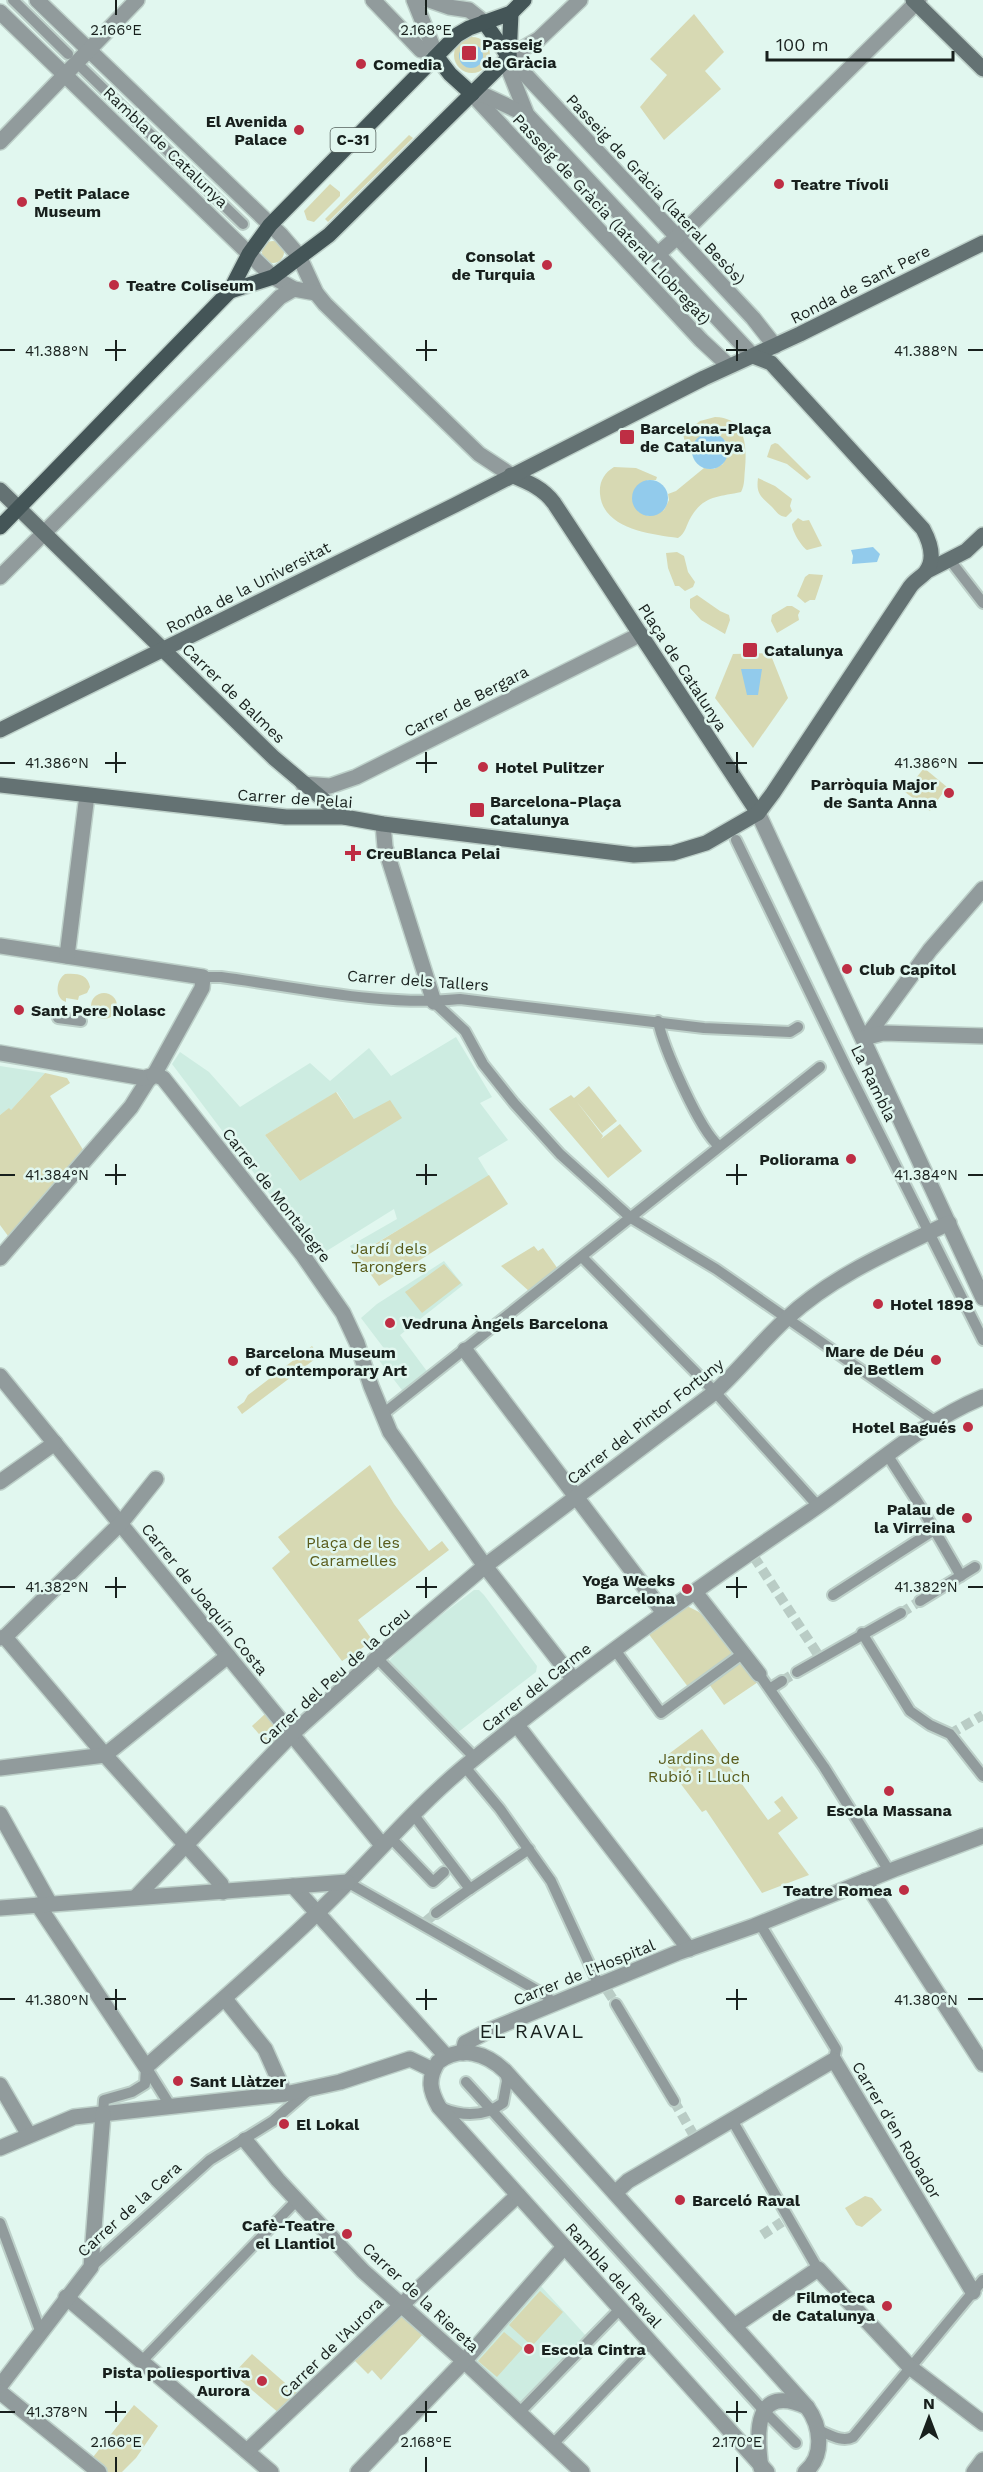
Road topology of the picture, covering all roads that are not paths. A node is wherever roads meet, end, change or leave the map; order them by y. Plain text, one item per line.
1 (13, 0) edge
2 (37, 0) edge
3 (137, 0) edge
4 (373, 0) edge
5 (414, 0) edge
6 (429, 0) edge
7 (524, 0) edge
8 (580, 0) edge
9 (916, 1) edge
10 (465, 4) edge
11 (0, 12) edge
12 (511, 13) junction
13 (484, 22) junction
14 (88, 50) junction
15 (422, 50) dead end
16 (68, 54) dead end
17 (437, 57) junction
18 (509, 57) junction
19 (81, 66) dead end
20 (983, 69) edge
21 (64, 74) junction
22 (472, 94) junction
23 (527, 115) junction
24 (0, 142) edge
25 (243, 224) dead end
26 (270, 225) junction
27 (677, 236) junction
28 (983, 243) edge
29 (249, 254) junction
30 (657, 255) junction
31 (299, 256) junction
32 (273, 277) junction
33 (294, 288) junction
34 (230, 291) junction
35 (316, 293) junction
36 (776, 346) junction
37 (753, 356) junction
38 (771, 363) junction
39 (729, 366) junction
40 (511, 475) junction
41 (0, 490) edge
42 (19, 509) junction
43 (0, 527) edge
44 (45, 533) junction
45 (983, 535) edge
46 (950, 559) junction
47 (927, 571) junction
48 (0, 577) edge
49 (983, 603) edge
50 (641, 634) junction
51 (164, 650) junction
52 (0, 730) edge
53 (303, 784) junction
54 (0, 785) edge
55 (87, 795) junction
56 (758, 813) junction
57 (345, 817) junction
58 (383, 824) junction
59 (736, 840) dead end
60 (983, 889) edge
61 (0, 946) edge
62 (67, 956) junction
63 (203, 977) junction
64 (434, 1002) junction
65 (58, 1018) dead end
66 (81, 1021) dead end
67 (658, 1021) junction
68 (798, 1027) dead end
69 (869, 1035) junction
70 (983, 1036) edge
71 (0, 1053) edge
72 (820, 1067) dead end
73 (154, 1075) junction
74 (719, 1146) junction
75 (631, 1218) junction
76 (949, 1222) junction
77 (928, 1232) junction
78 (582, 1257) junction
79 (0, 1258) edge
80 (983, 1298) edge
81 (786, 1319) junction
82 (983, 1340) edge
83 (465, 1350) junction
84 (1, 1378) edge
85 (715, 1392) junction
86 (983, 1397) edge
87 (383, 1414) junction
88 (936, 1422) junction
89 (55, 1443) junction
90 (888, 1456) junction
91 (156, 1479) dead end
92 (0, 1482) edge
93 (577, 1496) junction
94 (818, 1506) junction
95 (121, 1523) junction
96 (934, 1530) junction
97 (485, 1566) junction
98 (975, 1567) dead end
99 (961, 1576) junction
100 (695, 1592) junction
101 (833, 1595) dead end
102 (920, 1601) tunnel mouth
103 (664, 1613) junction
104 (901, 1613) tunnel mouth
105 (862, 1633) junction
106 (2, 1635) edge
107 (618, 1654) dead end
108 (742, 1654) junction
109 (228, 1656) junction
110 (377, 1658) junction
111 (797, 1672) tunnel mouth
112 (759, 1674) joint
113 (574, 1680) junction
114 (782, 1681) tunnel mouth
115 (771, 1688) junction
116 (516, 1724) junction
117 (292, 1734) junction
118 (105, 1755) junction
119 (470, 1762) junction
120 (0, 1768) edge
121 (983, 1776) edge
122 (413, 1814) junction
123 (1, 1817) edge
124 (983, 1836) edge
125 (386, 1841) junction
126 (186, 1847) junction
127 (529, 1849) junction
128 (886, 1866) dead end
129 (448, 1868) junction
130 (865, 1881) junction
131 (347, 1882) junction
132 (293, 1886) junction
133 (470, 1889) junction
134 (223, 1892) junction
135 (137, 1896) junction
136 (44, 1905) junction
137 (0, 1908) edge
138 (318, 1913) junction
139 (436, 1913) tunnel mouth
140 (760, 1924) junction
141 (689, 1949) junction
142 (604, 1986) junction
143 (225, 1999) junction
144 (552, 2004) junction
145 (616, 2004) tunnel mouth
146 (463, 2053) junction
147 (446, 2056) junction
148 (834, 2060) junction
149 (150, 2064) junction
150 (983, 2064) edge
151 (433, 2070) junction
152 (505, 2071) junction
153 (466, 2082) dead end
154 (0, 2085) edge
155 (310, 2089) junction
156 (285, 2094) junction
157 (674, 2101) tunnel mouth
158 (171, 2107) junction
159 (439, 2107) junction
160 (492, 2111) junction
161 (103, 2114) junction
162 (736, 2127) dead end
163 (29, 2135) junction
164 (245, 2140) junction
165 (0, 2148) edge
166 (615, 2193) junction
167 (518, 2195) junction
168 (297, 2200) junction
169 (0, 2223) edge
170 (564, 2247) junction
171 (90, 2266) junction
172 (818, 2269) junction
173 (983, 2280) edge
174 (973, 2292) junction
175 (66, 2297) junction
176 (401, 2305) junction
177 (620, 2309) junction
178 (734, 2325) junction
179 (41, 2333) junction
180 (650, 2343) junction
181 (464, 2361) junction
182 (141, 2362) junction
183 (910, 2368) junction
184 (0, 2386) edge
185 (0, 2392) edge
186 (807, 2407) junction
187 (519, 2412) junction
188 (765, 2412) junction
189 (983, 2423) edge
190 (818, 2430) junction
191 (796, 2443) dead end
192 (553, 2444) junction
193 (247, 2451) junction
194 (983, 2460) edge
195 (764, 2470) edge
196 (813, 2470) edge
197 (99, 2472) edge
198 (271, 2472) edge
199 (358, 2472) edge
200 (582, 2472) edge
201 (974, 2472) edge

1 - 16 street
2 - 14 street, Rambla de Catalunya
3 - 14 street
4 - 15 street
5 - 17 street
6 - 10 street
7 - 12 main road, C-31
8 - 18 street
9 - 20 main road
9 - 27 street
10 - 13 street
11 - 21 street, Rambla de Catalunya
12 - 13 main road, C-31
12 - 18 main road
13 - 17 main road, C-31
13 - 18 main road
14 - 21 street
14 - 26 street, Rambla de Catalunya
17 - 22 main road
17 - 26 main road, C-31
18 - 22 main road, C-31
18 - 23 street
18 - 27 street, Passeig de Gràcia (lateral Besòs)
19 - 25 street, Rambla de Catalunya
21 - 24 street
21 - 29 street, Rambla de Catalunya
22 - 23 street
22 - 31 main road, C-31
22 - 39 street, Passeig de Gràcia (lateral Llobregat)
23 - 30 street
26 - 29 main road, C-31
26 - 31 street, Rambla de Catalunya
27 - 30 street
27 - 36 street, Passeig de Gràcia (lateral Besòs)
28 - 36 main road, Ronda de Sant Pere
29 - 32 street, Rambla de Catalunya
29 - 34 main road, C-31
30 - 37 street
31 - 32 main road, C-31
31 - 35 street, Rambla de Catalunya
32 - 33 street, Rambla de Catalunya
32 - 34 main road, C-31
33 - 35 street, Rambla de Catalunya
33 - 44 street
34 - 42 main road, C-31
35 - 40 street, Rambla de Catalunya
36 - 37 main road, Ronda de Sant Pere
36 - 38 main road
37 - 38 main road
37 - 39 main road
38 - 47 main road
39 - 40 main road
40 - 50 main road, Plaça de Catalunya
40 - 51 main road, Ronda de la Universitat
41 - 42 main road, Carrer de Balmes
42 - 43 main road, C-31
42 - 44 main road, Carrer de Balmes
44 - 48 street
44 - 51 main road, Carrer de Balmes
45 - 46 main road
46 - 47 main road
46 - 49 street
47 - 56 main road
50 - 53 street, Carrer de Bergara
50 - 56 main road, Plaça de Catalunya
51 - 52 main road, Ronda de la Universitat
51 - 53 main road, Carrer de Balmes
53 - 57 main road, Carrer de Balmes
54 - 55 main road, Carrer de Pelai
55 - 57 main road, Carrer de Pelai
55 - 62 street
56 - 58 main road, Carrer de Pelai
56 - 69 street, La Rambla
57 - 58 main road, Carrer de Pelai
58 - 64 street
59 - 77 street, La Rambla
60 - 69 street
61 - 62 street, Carrer dels Tallers
62 - 63 street, Carrer dels Tallers
63 - 64 street, Carrer dels Tallers
63 - 73 street
64 - 67 street, Carrer dels Tallers
64 - 75 street
65 - 66 street
67 - 68 street, Carrer dels Tallers
67 - 74 street
69 - 70 street
69 - 76 street, La Rambla
71 - 73 street
72 - 74 street
73 - 79 street
73 - 87 street, Carrer de Montalegre
74 - 75 street
75 - 78 street
75 - 81 street
76 - 77 street, Carrer del Pintor Fortuny
76 - 80 street, La Rambla
77 - 81 street, Carrer del Pintor Fortuny
77 - 82 street, La Rambla
78 - 83 street
78 - 85 street
81 - 85 street, Carrer del Pintor Fortuny
81 - 88 street
83 - 87 street
83 - 93 street
84 - 89 street, Carrer de Joaquín Costa
85 - 93 street, Carrer del Pintor Fortuny
85 - 94 street
86 - 88 street, Carrer del Carme
87 - 97 street, Carrer de Montalegre
88 - 90 street, Carrer del Carme
89 - 92 street
89 - 95 street, Carrer de Joaquín Costa
90 - 94 street, Carrer del Carme
90 - 96 street
91 - 95 street
93 - 97 street, Carrer del Pintor Fortuny
93 - 103 street
94 - 100 street, Carrer del Carme
95 - 106 street
95 - 109 street, Carrer de Joaquín Costa
96 - 99 street
96 - 101 street
97 - 110 street, Carrer del Peu de la Creu
97 - 113 street, Carrer de Montalegre
98 - 99 street
99 - 102 street
100 - 103 street, Carrer del Carme
100 - 108 street
103 - 113 street, Carrer del Carme
104 - 105 street
105 - 111 street
105 - 121 street
106 - 118 street
107 - 108 street
108 - 112 street
109 - 117 street, Carrer de Joaquín Costa
109 - 118 street
110 - 117 street, Carrer del Peu de la Creu
110 - 119 street
112 - 115 street
113 - 116 street, Carrer del Carme
114 - 115 street
115 - 128 street
116 - 119 street, Carrer del Carme
116 - 141 street
117 - 125 street, Carrer de Joaquín Costa
117 - 126 street, Carrer del Peu de la Creu
118 - 120 street
118 - 126 street
119 - 122 street, Carrer del Carme
119 - 127 street
122 - 125 street, Carrer del Carme
122 - 129 street
123 - 136 street
124 - 130 street, Carrer de l'Hospital
125 - 129 street
125 - 131 street, Carrer del Carme
126 - 134 street
126 - 135 street, Carrer del Peu de la Creu
127 - 133 street
127 - 142 street
129 - 133 street
130 - 140 street, Carrer de l'Hospital
130 - 150 street
131 - 132 street
131 - 138 street, Carrer del Carme
131 - 144 street
132 - 134 street
132 - 138 street
133 - 139 street
134 - 135 street
135 - 136 street
136 - 137 street
136 - 149 street
138 - 143 street, Carrer del Carme
138 - 147 street
140 - 141 street, Carrer de l'Hospital
140 - 148 street, Carrer d'en Robador
141 - 142 street, Carrer de l'Hospital
142 - 144 street, Carrer de l'Hospital
143 - 149 street, Carrer del Carme
143 - 156 street
144 - 146 street, Carrer de l'Hospital
145 - 157 street
146 - 147 street
146 - 152 street
147 - 151 street
148 - 166 street
148 - 174 street, Carrer d'en Robador
149 - 158 street
149 - 161 street
151 - 155 street
151 - 159 street, Rambla del Raval
152 - 160 street
152 - 166 street
153 - 160 street, Rambla del Raval
154 - 163 street
155 - 156 street
155 - 164 street, Carrer de la Cera
156 - 158 street
158 - 161 street
159 - 160 street
159 - 167 street, Rambla del Raval
160 - 188 street, Rambla del Raval
161 - 163 street
161 - 171 street
162 - 172 street
163 - 165 street
164 - 168 street, Carrer de la Riereta
164 - 171 street, Carrer de la Cera
166 - 178 street
167 - 170 street, Rambla del Raval
167 - 176 street, Carrer de l'Aurora
168 - 176 street, Carrer de la Riereta
168 - 182 street
169 - 179 street
170 - 177 street, Rambla del Raval
170 - 181 street
171 - 175 street, Carrer de la Cera
172 - 178 street
172 - 183 street
173 - 174 street
174 - 183 street
175 - 179 street, Carrer de la Cera
175 - 182 street
176 - 181 street, Carrer de la Riereta
176 - 193 street, Carrer de l'Aurora
177 - 180 street, Rambla del Raval
177 - 187 street
178 - 186 street
179 - 184 street, Carrer de la Cera
180 - 192 street
180 - 195 street, Rambla del Raval
181 - 187 street, Carrer de la Riereta
181 - 199 street
182 - 193 street
183 - 189 street
183 - 190 street
185 - 197 street
186 - 188 street
186 - 190 street
187 - 192 street, Carrer de la Riereta
188 - 191 street, Rambla del Raval
188 - 195 street, Rambla del Raval
190 - 196 street
192 - 200 street, Carrer de la Riereta
193 - 198 street
194 - 201 street

